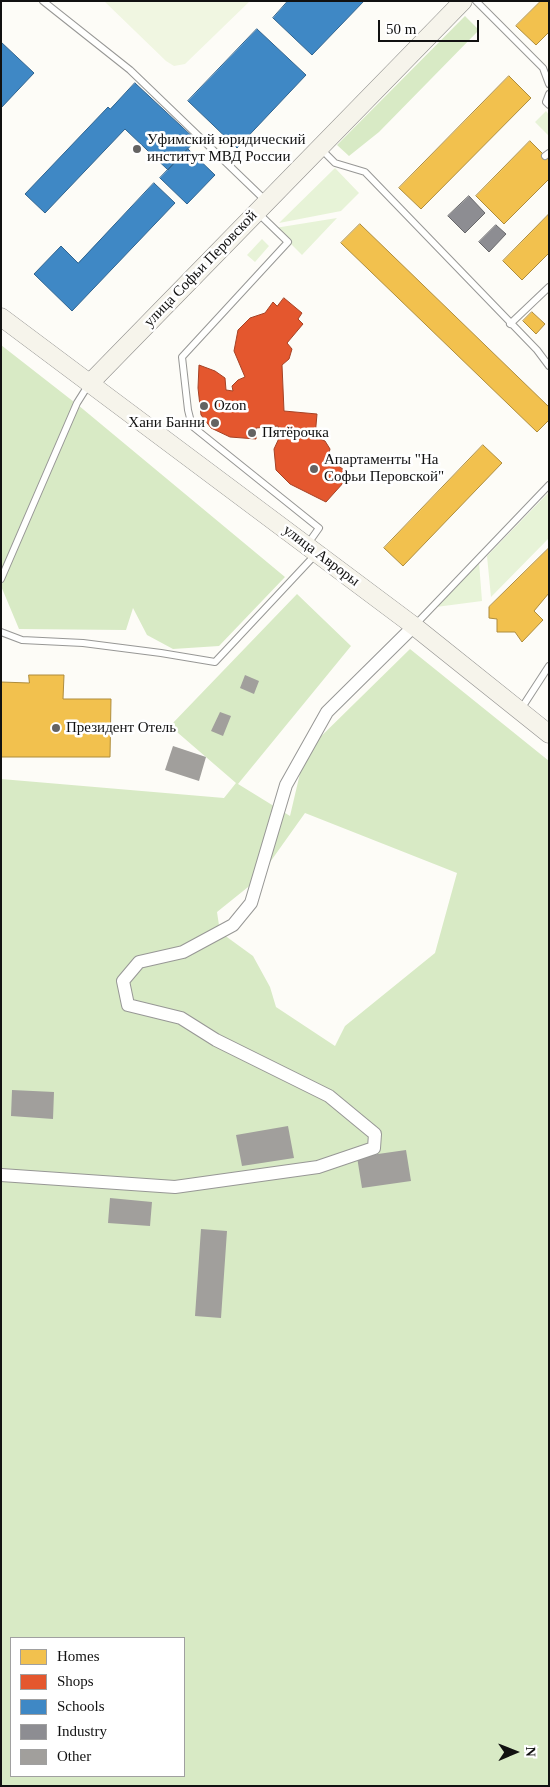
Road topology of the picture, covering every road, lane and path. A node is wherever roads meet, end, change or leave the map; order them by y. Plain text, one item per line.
1 (43, 1) edge
2 (463, 1) edge
3 (476, 1) edge
4 (549, 62) edge
5 (543, 68) junction
6 (549, 84) edge
7 (549, 94) edge
8 (549, 105) edge
9 (320, 148) junction
10 (262, 207) junction
11 (549, 287) edge
12 (1, 317) edge
13 (510, 324) junction
14 (549, 366) edge
15 (90, 383) junction
16 (549, 485) edge
17 (312, 549) junction
18 (1, 579) edge
19 (414, 626) junction
20 (1, 632) edge
21 (549, 666) edge
22 (519, 711) junction
23 (549, 734) edge
24 (1, 1175) edge

1 - 10 lane
2 - 9 street, улица Софьи Перовской
3 - 5 lane
4 - 5 lane
5 - 6 lane
7 - 8 lane
9 - 10 street, улица Софьи Перовской
9 - 13 lane
10 - 15 street, улица Софьи Перовской
10 - 17 lane
11 - 13 lane
12 - 15 street, улица Авроры
13 - 14 lane
15 - 17 street, улица Авроры
15 - 18 lane, улица Софьи Перовской
16 - 19 lane
17 - 19 street, улица Авроры
17 - 20 lane
19 - 22 street, улица Авроры
19 - 24 street
21 - 22 lane
22 - 23 street, улица Авроры

